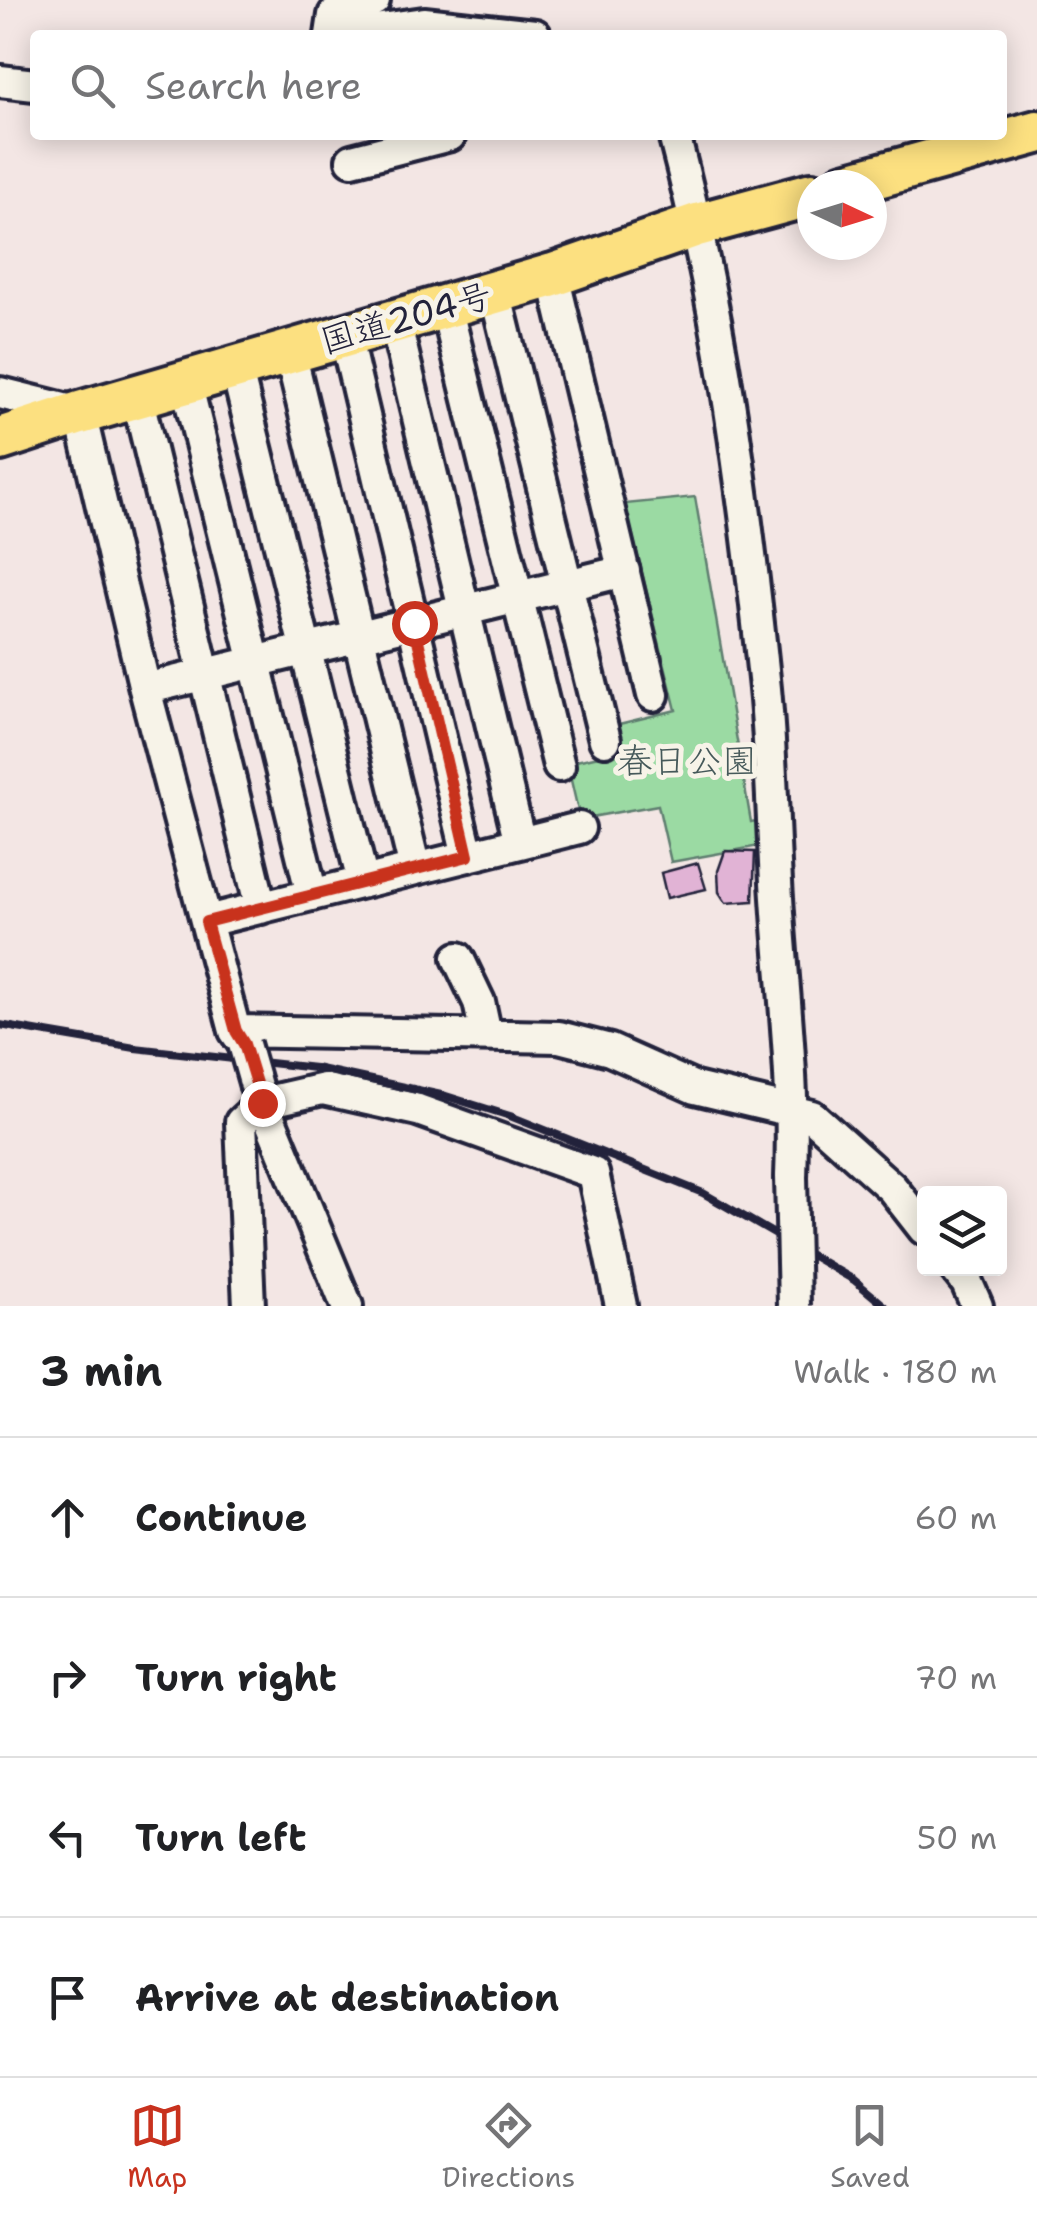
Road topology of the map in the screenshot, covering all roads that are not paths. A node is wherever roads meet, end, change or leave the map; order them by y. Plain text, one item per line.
1 (374, 0) edge
2 (332, 30) edge
3 (375, 30) edge
4 (464, 30) edge
5 (0, 81) edge
6 (30, 84) edge
7 (1037, 132) edge
8 (424, 140) edge
9 (675, 140) edge
10 (352, 160) dead end
11 (887, 173) edge
12 (797, 198) edge
13 (698, 225) junction
14 (553, 275) junction
15 (495, 292) junction
16 (446, 306) junction
17 (395, 321) junction
18 (346, 335) junction
19 (290, 352) junction
20 (236, 367) junction
21 (186, 382) junction
22 (0, 393) edge
23 (137, 396) junction
24 (80, 413) junction
25 (0, 439) edge
26 (624, 570) junction
27 (566, 585) junction
28 (519, 597) junction
29 (466, 610) junction
30 (414, 623) junction
31 (360, 636) junction
32 (306, 650) junction
33 (256, 662) junction
34 (206, 674) junction
35 (145, 689) junction
36 (653, 694) dead end
37 (605, 740) dead end
38 (559, 766) dead end
39 (578, 828) dead end
40 (520, 844) junction
41 (468, 856) junction
42 (416, 869) junction
43 (363, 882) junction
44 (312, 895) junction
45 (261, 908) junction
46 (206, 922) junction
47 (458, 958) dead end
48 (486, 1035) junction
49 (240, 1038) junction
50 (259, 1095) junction
51 (794, 1113) junction
52 (917, 1220) edge
53 (962, 1276) edge
54 (249, 1306) edge
55 (347, 1306) edge
56 (621, 1306) edge
57 (794, 1306) edge
58 (977, 1306) edge

1 - 2 street
3 - 4 street
5 - 6 street
7 - 11 highway
8 - 10 street
9 - 13 street
12 - 13 highway, 国道204号
13 - 14 highway, 国道204号
13 - 51 street
14 - 15 highway, 国道204号
14 - 26 street
15 - 16 highway, 国道204号
15 - 27 street
16 - 17 highway, 国道204号
16 - 28 street
17 - 18 highway, 国道204号
17 - 29 street
18 - 19 highway, 国道204号
18 - 30 street
19 - 20 highway, 国道204号
19 - 31 street
20 - 21 highway, 国道204号
20 - 32 street
21 - 23 highway, 国道204号
21 - 33 street
22 - 24 street
23 - 24 highway, 国道204号
23 - 34 street
24 - 25 highway, 国道204号
24 - 35 street
26 - 27 street
26 - 36 street
27 - 28 street
27 - 37 street
28 - 29 street
28 - 38 street
29 - 30 street
29 - 40 street
30 - 31 street
30 - 41 street
31 - 32 street
31 - 42 street
32 - 33 street
32 - 43 street
33 - 34 street
33 - 44 street
34 - 35 street
34 - 45 street
35 - 46 street
39 - 40 street
40 - 41 street
41 - 42 street
42 - 43 street
43 - 44 street
44 - 45 street
45 - 46 street
46 - 49 street
47 - 48 street
48 - 49 street
48 - 51 street
49 - 50 street, bridge
50 - 54 street
50 - 55 street
50 - 56 street
51 - 52 street
51 - 57 street, bridge
53 - 58 street

